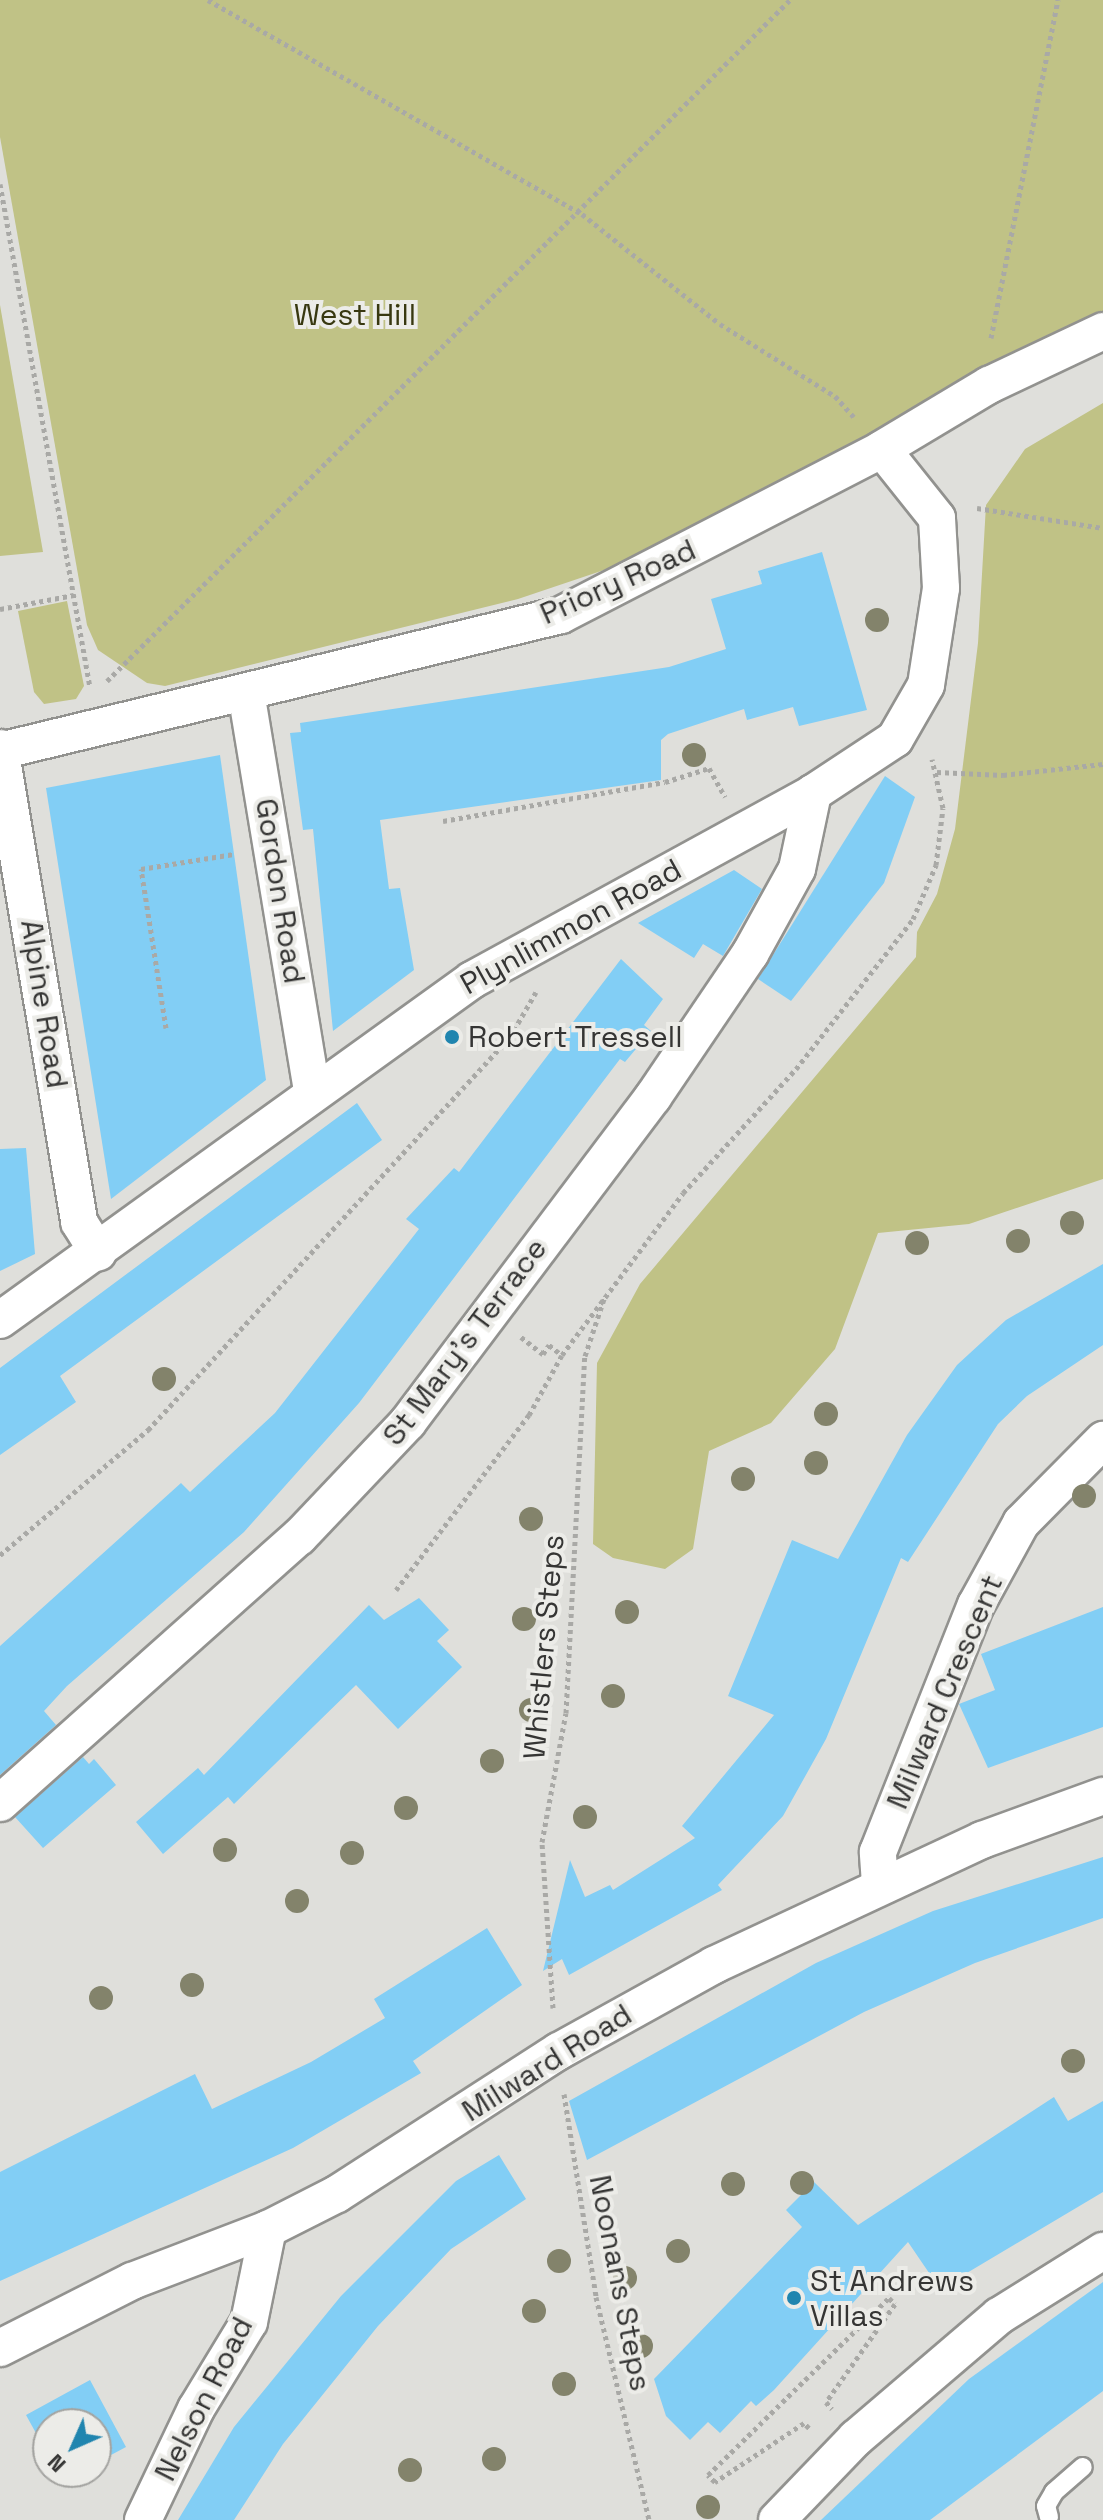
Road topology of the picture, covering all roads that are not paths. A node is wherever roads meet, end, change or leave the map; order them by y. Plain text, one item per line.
1 (1103, 331) edge
2 (882, 449) junction
3 (246, 692) junction
4 (0, 750) edge
5 (813, 793) junction
6 (312, 1090) junction
7 (98, 1253) junction
8 (0, 1320) edge
9 (1103, 1440) edge
10 (1103, 1796) edge
11 (0, 1803) edge
12 (880, 1884) junction
13 (268, 2229) junction
14 (1103, 2251) edge
15 (0, 2348) edge
16 (1083, 2467) dead end
17 (1049, 2517) dead end
18 (143, 2520) edge
19 (777, 2520) edge

1 - 2 street, Priory Road
2 - 3 street, Priory Road
2 - 5 street, Plynlimmon Road
3 - 4 street, Priory Road
3 - 6 street, Gordon Road
4 - 7 street, Alpine Road
5 - 6 street, Plynlimmon Road
5 - 11 street, St Mary's Terrace
6 - 7 street, Plynlimmon Road
7 - 8 street, Plynlimmon Road
9 - 12 street, Milward Crescent
10 - 12 street, Milward Road
12 - 13 street, Milward Road
13 - 15 street, Milward Road
13 - 18 street, Nelson Road
14 - 19 street
16 - 17 lane

